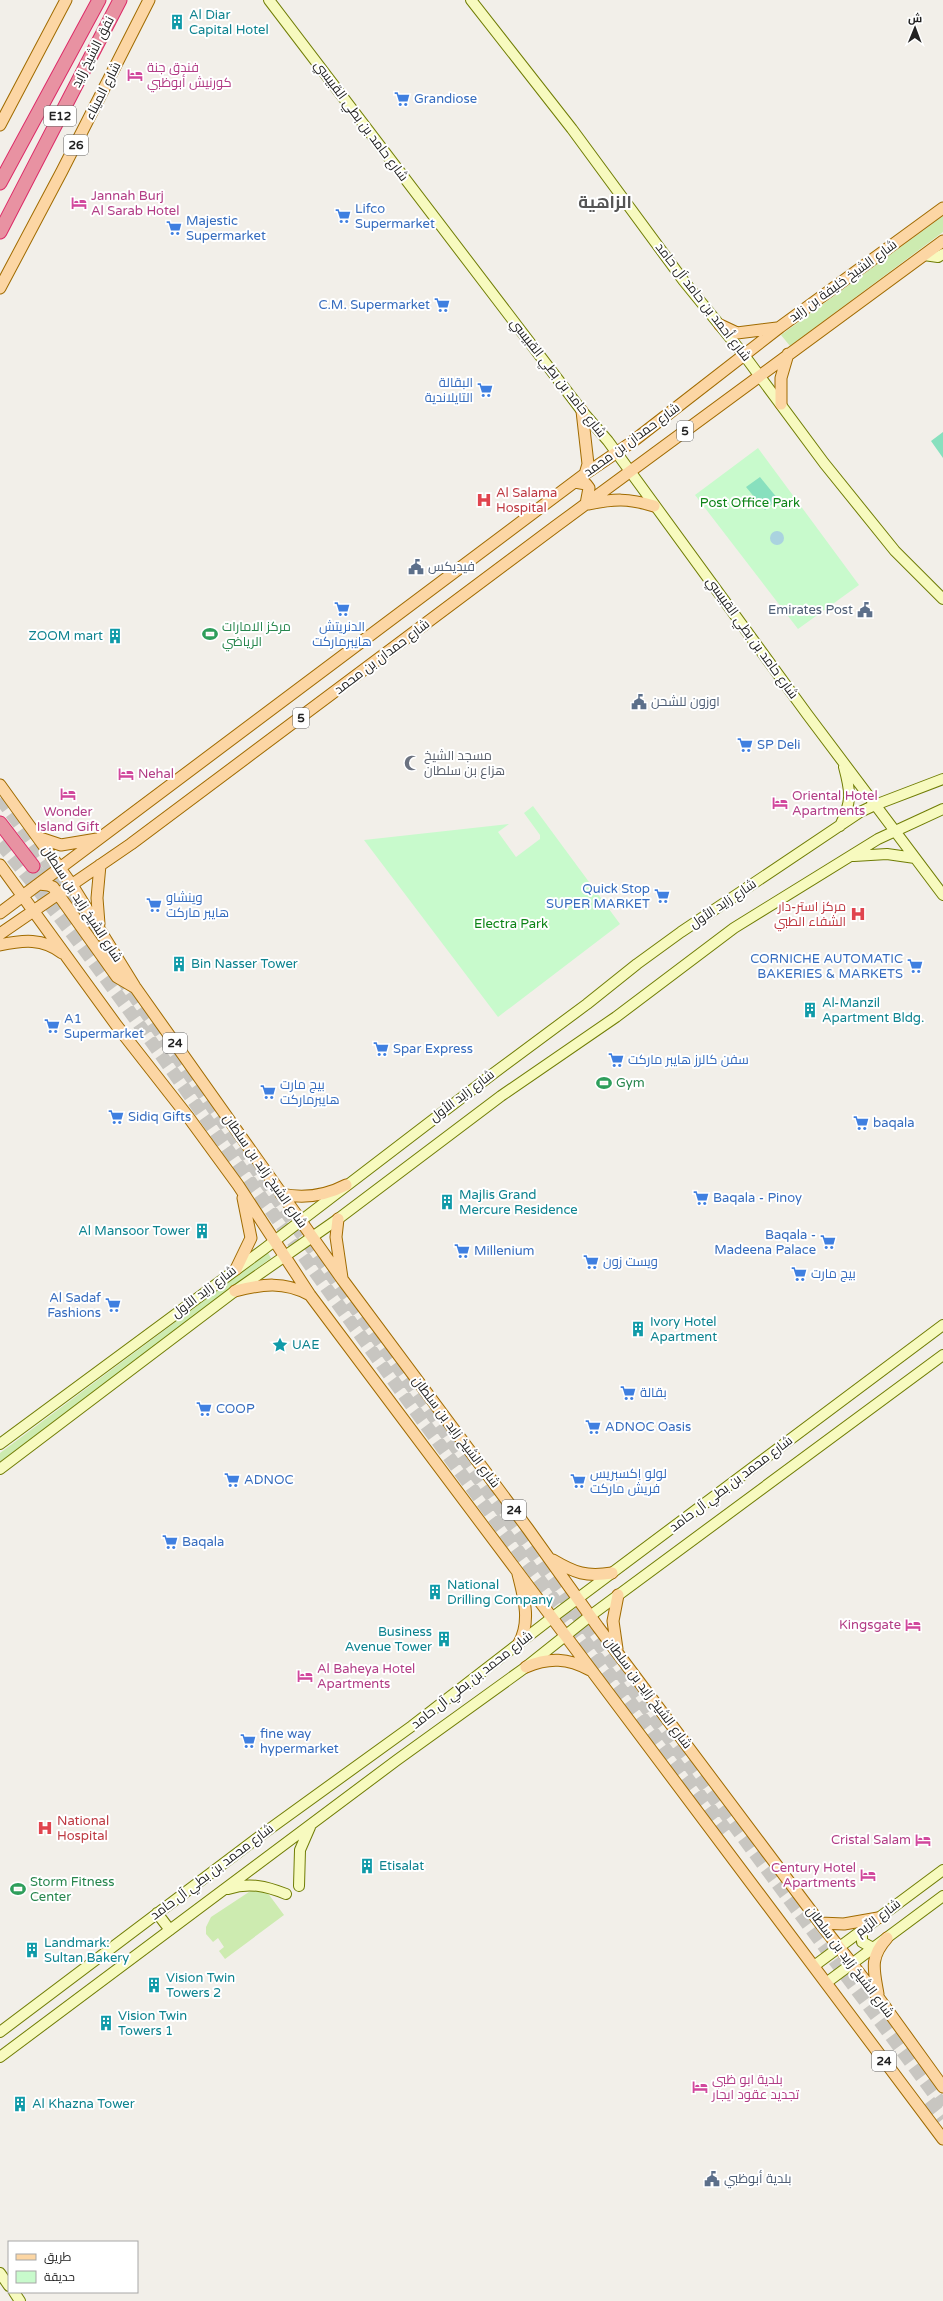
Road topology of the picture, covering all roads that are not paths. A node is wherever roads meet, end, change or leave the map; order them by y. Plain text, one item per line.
1 (66, 0) edge
2 (98, 0) edge
3 (120, 0) edge
4 (148, 0) edge
5 (269, 0) edge
6 (471, 0) edge
7 (0, 125) edge
8 (0, 183) edge
9 (943, 208) edge
10 (0, 232) edge
11 (943, 241) edge
12 (943, 254) edge
13 (924, 255) junction
14 (0, 288) edge
15 (720, 325) junction
16 (780, 327) junction
17 (788, 354) junction
18 (744, 355) junction
19 (759, 375) junction
20 (781, 404) junction
21 (582, 411) junction
22 (616, 453) junction
23 (630, 472) junction
24 (585, 474) junction
25 (575, 482) junction
26 (586, 504) junction
27 (654, 506) junction
28 (943, 599) edge
29 (842, 761) junction
30 (943, 779) edge
31 (0, 785) edge
32 (875, 804) junction
33 (943, 809) edge
34 (0, 823) edge
35 (840, 826) junction
36 (894, 830) junction
37 (39, 838) junction
38 (100, 838) junction
39 (848, 858) junction
40 (915, 858) junction
41 (100, 865) junction
42 (0, 866) edge
43 (33, 866) tunnel mouth
44 (61, 868) junction
45 (39, 884) junction
46 (72, 884) junction
47 (58, 894) junction
48 (943, 894) edge
49 (24, 896) junction
50 (33, 910) junction
51 (0, 913) edge
52 (100, 928) junction
53 (0, 934) edge
54 (0, 945) edge
55 (70, 960) junction
56 (135, 987) junction
57 (238, 1185) junction
58 (346, 1185) junction
59 (282, 1194) junction
60 (338, 1219) junction
61 (300, 1220) junction
62 (312, 1237) junction
63 (274, 1240) junction
64 (285, 1256) junction
65 (236, 1269) junction
66 (342, 1279) junction
67 (235, 1291) junction
68 (310, 1295) junction
69 (943, 1325) edge
70 (943, 1355) edge
71 (0, 1444) edge
72 (0, 1468) edge
73 (549, 1557) junction
74 (517, 1570) junction
75 (612, 1573) junction
76 (618, 1595) junction
77 (577, 1599) junction
78 (590, 1616) junction
79 (553, 1617) junction
80 (567, 1636) junction
81 (519, 1643) junction
82 (618, 1654) junction
83 (526, 1668) junction
84 (594, 1672) junction
85 (312, 1823) junction
86 (943, 1870) edge
87 (299, 1886) dead end
88 (223, 1891) junction
89 (286, 1894) dead end
90 (943, 1896) edge
91 (157, 1913) junction
92 (878, 1918) junction
93 (820, 1923) junction
94 (170, 1930) junction
95 (862, 1930) junction
96 (887, 1938) junction
97 (840, 1947) junction
98 (873, 1948) junction
99 (852, 1963) junction
100 (814, 1966) junction
101 (826, 1983) junction
102 (878, 1997) junction
103 (0, 2032) edge
104 (0, 2057) edge
105 (943, 2087) edge
106 (943, 2139) edge
107 (0, 2273) edge
108 (8, 2285) edge

1 - 7 main road
2 - 8 highway, نفق الشيخ زايد / E12
3 - 10 highway, نفق الشيخ زايد / E12
4 - 14 main road, شارع الميناء / 26
5 - 21 main road, شارع حامد بن بطي القبيسي
6 - 15 main road, شارع أحمد بن حامد آل حامد
9 - 16 main road, شارع الشيخ خليفة بن زايد
11 - 13 main road, شارع الشيخ خليفة بن زايد
12 - 13 main road
13 - 17 main road, شارع الشيخ خليفة بن زايد
15 - 16 main road
15 - 18 main road, شارع أحمد بن حامد آل حامد
16 - 18 main road, شارع الشيخ خليفة بن زايد
17 - 19 main road, شارع الشيخ خليفة بن زايد
17 - 20 main road
18 - 19 main road, شارع أحمد بن حامد آل حامد
18 - 22 main road, شارع حمدان بن محمد / 5
19 - 20 main road, شارع أحمد بن حامد آل حامد
19 - 23 main road, شارع حمدان بن محمد / 5
20 - 28 main road, شارع أحمد بن حامد آل حامد
21 - 22 main road, شارع حامد بن بطي القبيسي
21 - 24 main road
22 - 23 main road, شارع حامد بن بطي القبيسي
22 - 24 main road, شارع حمدان بن محمد / 5
23 - 26 main road, شارع حمدان بن محمد / 5
23 - 27 main road, شارع حامد بن بطي القبيسي
24 - 25 main road, شارع حمدان بن محمد / 5
25 - 26 main road
25 - 38 main road, شارع حمدان بن محمد / 5
26 - 27 main road
26 - 41 main road, شارع حمدان بن محمد / 5
27 - 29 main road, شارع حامد بن بطي القبيسي
29 - 32 main road, شارع حامد بن بطي القبيسي
29 - 35 main road
30 - 32 main road, شارع زايد الأول
31 - 37 main road, شارع الشيخ زايد بن سلطان / 24
32 - 35 main road, شارع زايد الأول
32 - 36 main road, شارع حامد بن بطي القبيسي
33 - 36 main road, شارع زايد الأول
34 - 43 highway
35 - 58 main road, شارع زايد الأول
36 - 39 main road, شارع زايد الأول
36 - 40 main road, شارع حامد بن بطي القبيسي
37 - 38 main road
37 - 44 main road, شارع الشيخ زايد بن سلطان / 24
38 - 44 main road, شارع حمدان بن محمد / 5
39 - 40 main road
39 - 60 main road, شارع زايد الأول
40 - 48 main road, شارع حامد بن بطي القبيسي
41 - 46 main road, شارع حمدان بن محمد / 5
41 - 52 main road
42 - 49 main road, 24
44 - 45 main road, شارع حمدان بن محمد / 5
44 - 46 main road, شارع الشيخ زايد بن سلطان / 24
45 - 47 main road
45 - 49 main road, شارع حمدان بن محمد / 5
46 - 47 main road, شارع حمدان بن محمد / 5
46 - 52 main road, شارع الشيخ زايد بن سلطان / 24
47 - 50 main road, شارع حمدان بن محمد / 5
47 - 56 main road
49 - 50 main road, 24
49 - 51 main road, شارع حمدان بن محمد / 5
50 - 53 main road, شارع حمدان بن محمد / 5
50 - 55 main road, 24
52 - 56 main road, شارع الشيخ زايد بن سلطان / 24
54 - 55 main road
55 - 57 main road, 24
56 - 59 main road, شارع الشيخ زايد بن سلطان / 24
57 - 63 main road, 24
57 - 65 main road
58 - 59 main road
58 - 61 main road, شارع زايد الأول
59 - 61 main road, شارع الشيخ زايد بن سلطان / 24
60 - 62 main road, شارع زايد الأول
60 - 66 main road
61 - 62 main road, شارع الشيخ زايد بن سلطان / 24
61 - 63 main road, شارع زايد الأول
62 - 64 main road, شارع زايد الأول
62 - 66 main road, شارع الشيخ زايد بن سلطان / 24
63 - 64 main road, 24
63 - 65 main road, شارع زايد الأول
64 - 67 main road, شارع زايد الأول
64 - 68 main road, 24
65 - 71 main road, شارع زايد الأول
66 - 73 main road, شارع الشيخ زايد بن سلطان / 24
67 - 68 main road
67 - 72 main road, شارع زايد الأول
68 - 74 main road, 24
69 - 75 main road, شارع محمد بن بطي آل حامد
70 - 76 main road, شارع محمد بن بطي آل حامد
73 - 75 main road
73 - 77 main road, شارع الشيخ زايد بن سلطان / 24
74 - 79 main road, 24
74 - 81 main road
75 - 77 main road, شارع محمد بن بطي آل حامد
76 - 78 main road, شارع محمد بن بطي آل حامد
76 - 82 main road
77 - 78 main road, شارع الشيخ زايد بن سلطان / 24
77 - 79 main road, شارع محمد بن بطي آل حامد
78 - 80 main road, شارع محمد بن بطي آل حامد
78 - 82 main road, شارع الشيخ زايد بن سلطان / 24
79 - 80 main road, 24
79 - 81 main road, شارع محمد بن بطي آل حامد
80 - 83 main road, شارع محمد بن بطي آل حامد
80 - 84 main road, 24
81 - 91 main road, شارع محمد بن بطي آل حامد
82 - 93 main road, شارع الشيخ زايد بن سلطان / 24
83 - 84 main road
83 - 85 main road, شارع محمد بن بطي آل حامد
84 - 100 main road, 24
85 - 87 main road
85 - 88 main road, شارع محمد بن بطي آل حامد
86 - 92 main road, شارع الرِّيم
88 - 89 main road
88 - 94 main road, شارع محمد بن بطي آل حامد
90 - 96 main road, شارع الرِّيم
91 - 94 main road
91 - 103 main road, شارع محمد بن بطي آل حامد
92 - 93 main road
92 - 95 main road, شارع الرِّيم
93 - 97 main road, شارع الشيخ زايد بن سلطان / 24
94 - 104 main road, شارع محمد بن بطي آل حامد
95 - 97 main road, شارع الرِّيم
95 - 98 main road
96 - 98 main road, شارع الرِّيم
96 - 102 main road
97 - 99 main road, شارع الشيخ زايد بن سلطان / 24
97 - 100 main road, شارع الرِّيم
98 - 99 main road, شارع الرِّيم
99 - 101 main road, شارع الرِّيم
99 - 102 main road, شارع الشيخ زايد بن سلطان / 24
100 - 101 main road, 24
101 - 106 main road, 24
102 - 105 main road, شارع الشيخ زايد بن سلطان / 24
107 - 108 main road

